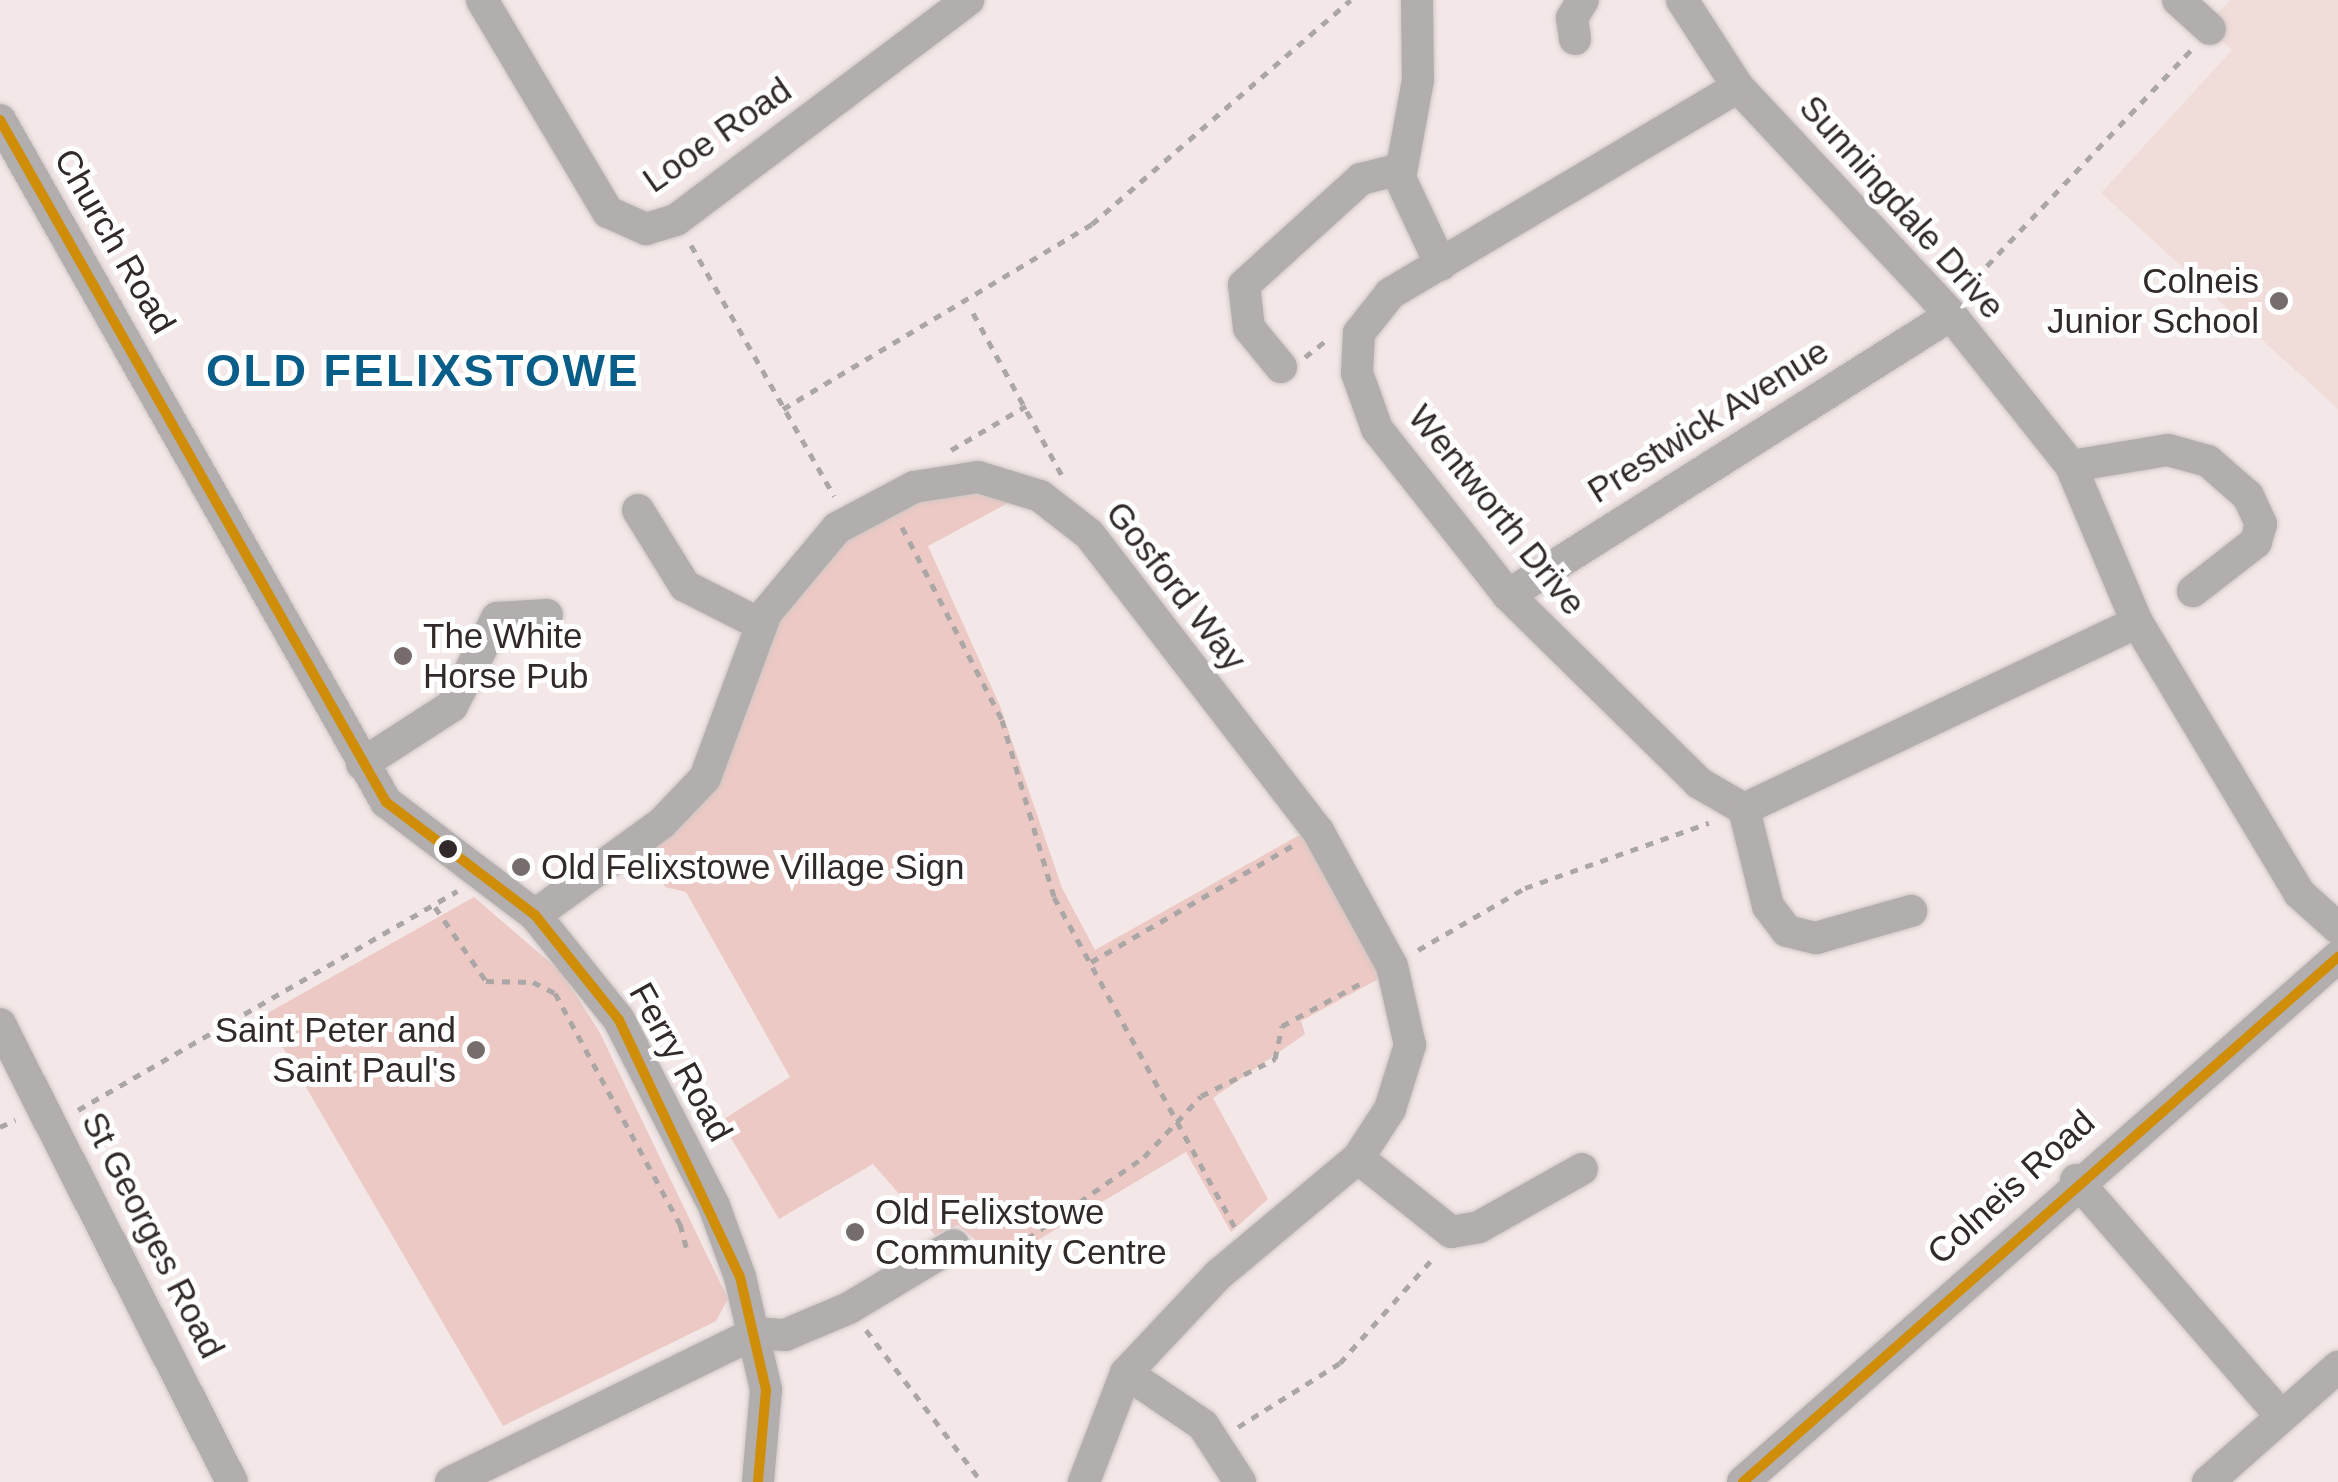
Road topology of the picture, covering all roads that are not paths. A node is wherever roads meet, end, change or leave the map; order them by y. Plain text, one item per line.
1 (482, 0) edge
2 (968, 0) edge
3 (1417, 0) edge
4 (1583, 0) edge
5 (1682, 0) edge
6 (2178, 0) edge
7 (2210, 29) road end
8 (1575, 39) dead end
9 (1738, 88) junction
10 (0, 120) edge
11 (1401, 169) junction
12 (1441, 265) junction
13 (1951, 315) junction
14 (1281, 367) road end
15 (2072, 466) junction
16 (638, 510) dead end
17 (2194, 591) dead end
18 (1508, 595) junction
19 (547, 616) dead end
20 (2137, 622) junction
21 (760, 624) junction
22 (310, 662) joint
23 (362, 764) junction
24 (1744, 810) junction
25 (1911, 911) dead end
26 (534, 914) junction
27 (2338, 928) edge
28 (2338, 958) edge
29 (0, 1024) edge
30 (1358, 1158) junction
31 (1582, 1170) dead end
32 (2076, 1180) junction
33 (954, 1245) road end
34 (755, 1333) junction
35 (2338, 1367) edge
36 (1126, 1373) junction
37 (2280, 1415) junction
38 (232, 1482) edge
39 (451, 1482) edge
40 (758, 1482) edge
41 (1084, 1482) edge
42 (1240, 1482) edge
43 (1743, 1482) edge
44 (2208, 1482) edge

1 - 2 street, Looe Road
3 - 11 street
4 - 8 street
5 - 9 street, Sunningdale Drive
6 - 7 street
9 - 12 street
9 - 13 street, Sunningdale Drive
10 - 22 street, Church Road
11 - 12 street
11 - 14 street
12 - 18 street, Wentworth Drive
13 - 15 street, Sunningdale Drive
13 - 18 street, Prestwick Avenue
15 - 17 street
15 - 20 street, Sunningdale Drive
16 - 21 street
18 - 24 street, Wentworth Drive
19 - 23 street
20 - 24 street
20 - 27 street, Sunningdale Drive
21 - 26 street, Gosford Way
21 - 30 street, Gosford Way
22 - 23 street, Ferry Road
23 - 26 street, Ferry Road
24 - 25 street
26 - 34 street, Ferry Road
28 - 32 street, Colneis Road
29 - 38 street, St Georges Road
30 - 31 street
30 - 36 street, Gosford Way
32 - 37 street
32 - 43 street, Colneis Road
33 - 34 street
34 - 39 street
34 - 40 street, Ferry Road
35 - 37 street
36 - 41 street, Gosford Way
36 - 42 street
37 - 44 street

